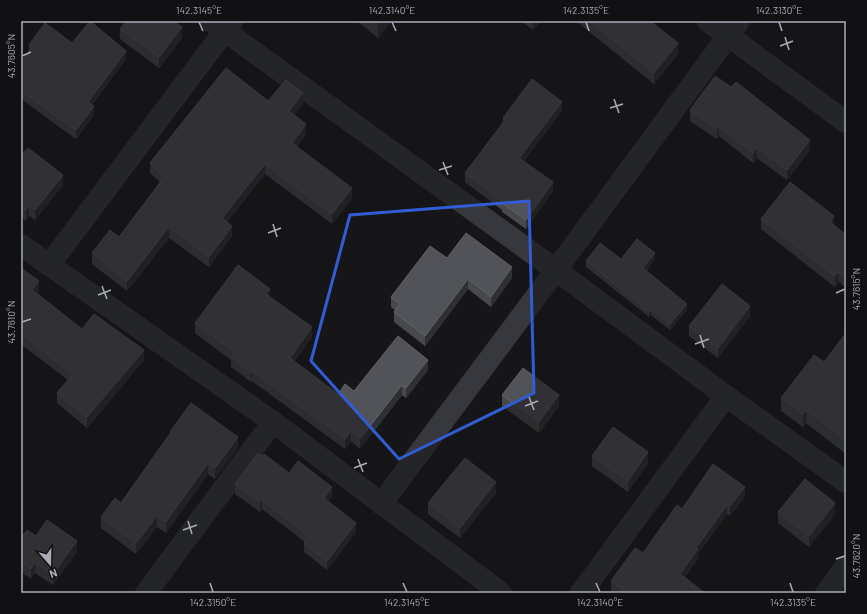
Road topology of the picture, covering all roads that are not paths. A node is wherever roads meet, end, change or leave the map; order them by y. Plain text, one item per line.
1 (708, 21) edge
2 (222, 24) edge
3 (733, 28) edge
4 (846, 122) edge
5 (22, 246) edge
6 (48, 265) junction
7 (556, 270) junction
8 (726, 396) junction
9 (273, 422) junction
10 (846, 482) edge
11 (381, 504) junction
12 (846, 566) edge
13 (146, 593) edge
14 (501, 593) edge
15 (581, 593) edge
16 (826, 593) edge

1 - 3 street
2 - 6 street
2 - 7 street
3 - 4 street
3 - 7 street
5 - 6 street
6 - 9 street
7 - 8 street
7 - 11 street
8 - 10 street
8 - 15 street
9 - 11 street
9 - 13 street
11 - 14 street
12 - 16 street

